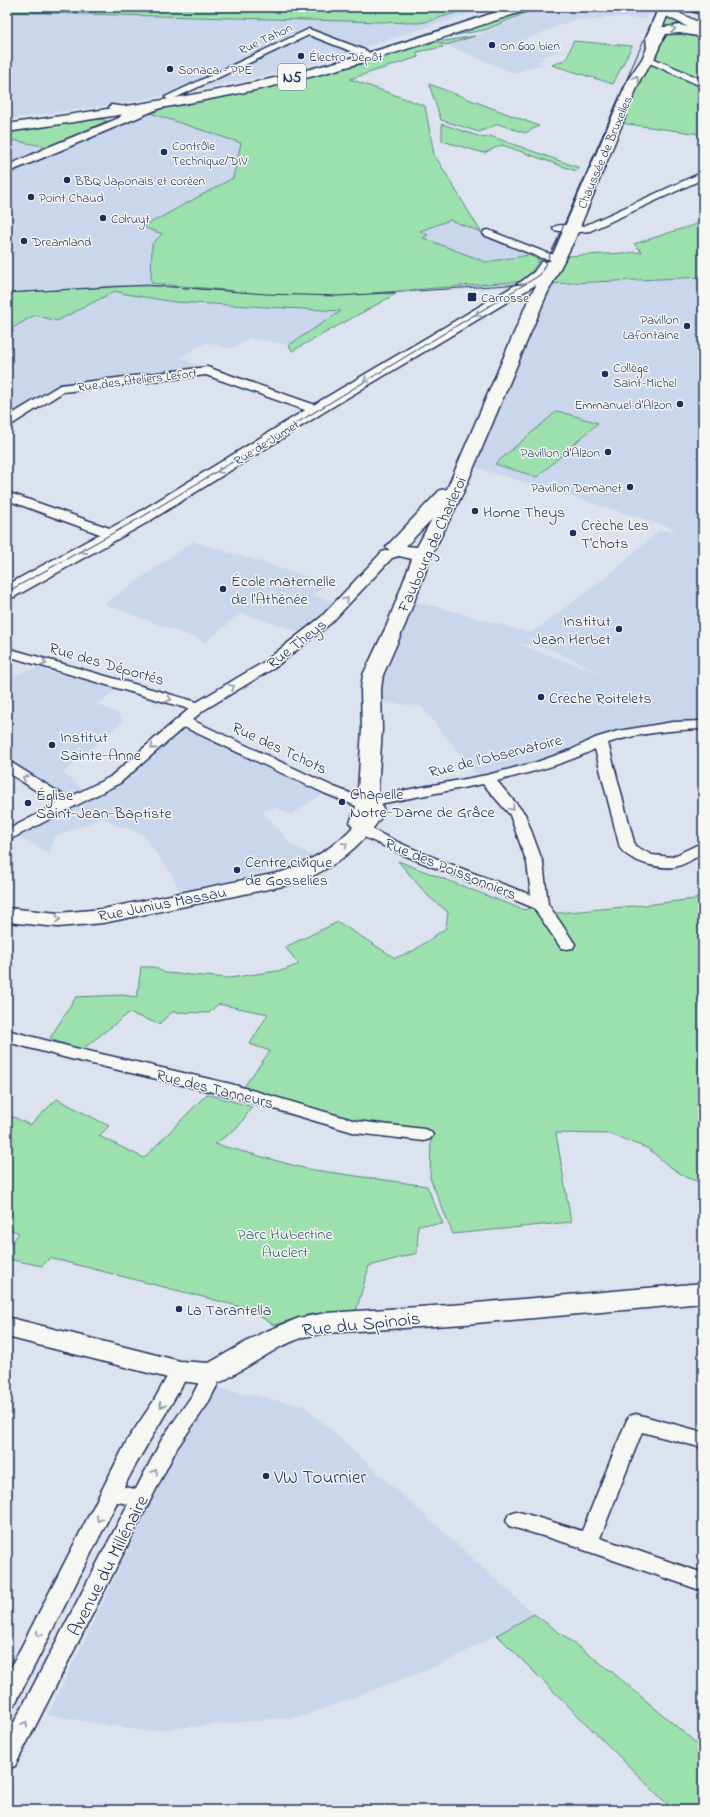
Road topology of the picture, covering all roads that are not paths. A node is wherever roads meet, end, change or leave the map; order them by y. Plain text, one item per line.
1 (507, 7) edge
2 (524, 7) edge
3 (657, 7) edge
4 (694, 7) edge
5 (703, 11) edge
6 (448, 27) junction
7 (703, 30) edge
8 (703, 33) edge
9 (431, 39) junction
10 (640, 39) dead end
11 (651, 53) junction
12 (360, 56) junction
13 (628, 65) dead end
14 (703, 84) edge
15 (166, 100) junction
16 (115, 113) junction
17 (7, 123) edge
18 (7, 128) edge
19 (7, 170) edge
20 (703, 175) edge
21 (570, 200) dead end
22 (564, 225) junction
23 (488, 233) dead end
24 (554, 258) junction
25 (528, 291) junction
26 (519, 332) junction
27 (317, 410) junction
28 (7, 422) edge
29 (7, 496) edge
30 (411, 530) junction
31 (113, 534) junction
32 (432, 536) junction
33 (414, 554) junction
34 (7, 593) edge
35 (7, 652) edge
36 (199, 707) junction
37 (182, 721) junction
38 (703, 726) edge
39 (600, 741) junction
40 (7, 766) edge
41 (487, 779) junction
42 (367, 803) junction
43 (68, 804) junction
44 (362, 830) junction
45 (7, 836) edge
46 (703, 847) edge
47 (540, 904) junction
48 (7, 915) edge
49 (567, 944) dead end
50 (7, 1036) edge
51 (424, 1135) dead end
52 (703, 1293) edge
53 (7, 1327) edge
54 (180, 1371) junction
55 (213, 1374) junction
56 (703, 1440) edge
57 (112, 1492) junction
58 (141, 1499) junction
59 (516, 1520) dead end
60 (588, 1541) junction
61 (703, 1582) edge
62 (7, 1697) edge
63 (7, 1759) edge

1 - 6 main road, N5
2 - 9 main road, N5
3 - 7 main road
3 - 10 main road
3 - 11 main road, Chaussée de Bruxelles
4 - 5 main road
6 - 9 main road, N5
6 - 12 main road, N5
11 -> 8 main road
9 - 12 main road, N5
11 - 14 street
22 -> 11 main road, Chaussée de Bruxelles
12 - 15 main road, N5
12 - 15 street, Rue Tahon
13 - 21 main road, Chaussée de Bruxelles
15 - 16 main road, N5
16 - 17 main road, N5
16 - 18 main road, N5
16 - 19 street
20 - 22 street
22 - 24 main road, Chaussée de Bruxelles
23 - 24 street
24 - 25 main road, Chaussée de Bruxelles
24 - 25 main road, Chaussée de Bruxelles
25 - 26 main road, Faubourg de Charleroi
25 -> 27 main road, Rue de Jumet
26 - 30 main road
26 - 32 main road, Faubourg de Charleroi
27 - 28 street, Rue des Ateliers Lefort
27 -> 31 main road, Rue de Jumet
29 - 31 street
30 - 32 main road
30 - 33 main road
31 -> 34 main road, Rue de Jumet
32 - 33 main road, Faubourg de Charleroi
36 -> 33 street, Rue Theys
33 - 42 main road, Faubourg de Charleroi
35 -> 36 street, Rue des Déportés
36 - 37 street, Rue Theys
37 - 42 street, Rue des Tchots
37 -> 43 street, Rue Theys
38 - 39 street, Rue de l'Observatoire
39 - 41 street, Rue de l'Observatoire
39 - 46 street
43 -> 40 street
41 - 42 street, Rue de l'Observatoire
41 -> 47 street
42 - 44 main road, Rue Junius Massau
43 - 45 street, Rue Theys
44 - 47 street, Rue des Poissonniers
48 -> 44 main road, Rue Junius Massau
47 - 49 street
50 - 51 street, Rue des Tanneurs
52 - 55 main road, Rue du Spinois
53 - 54 main road
54 - 55 main road
54 -> 57 street, Avenue du Millénaire
58 -> 55 street, Avenue du Millénaire
56 - 60 street
57 - 58 street
57 -> 62 street, Avenue du Millénaire
63 -> 58 street, Avenue du Millénaire
59 - 60 street
60 - 61 street

